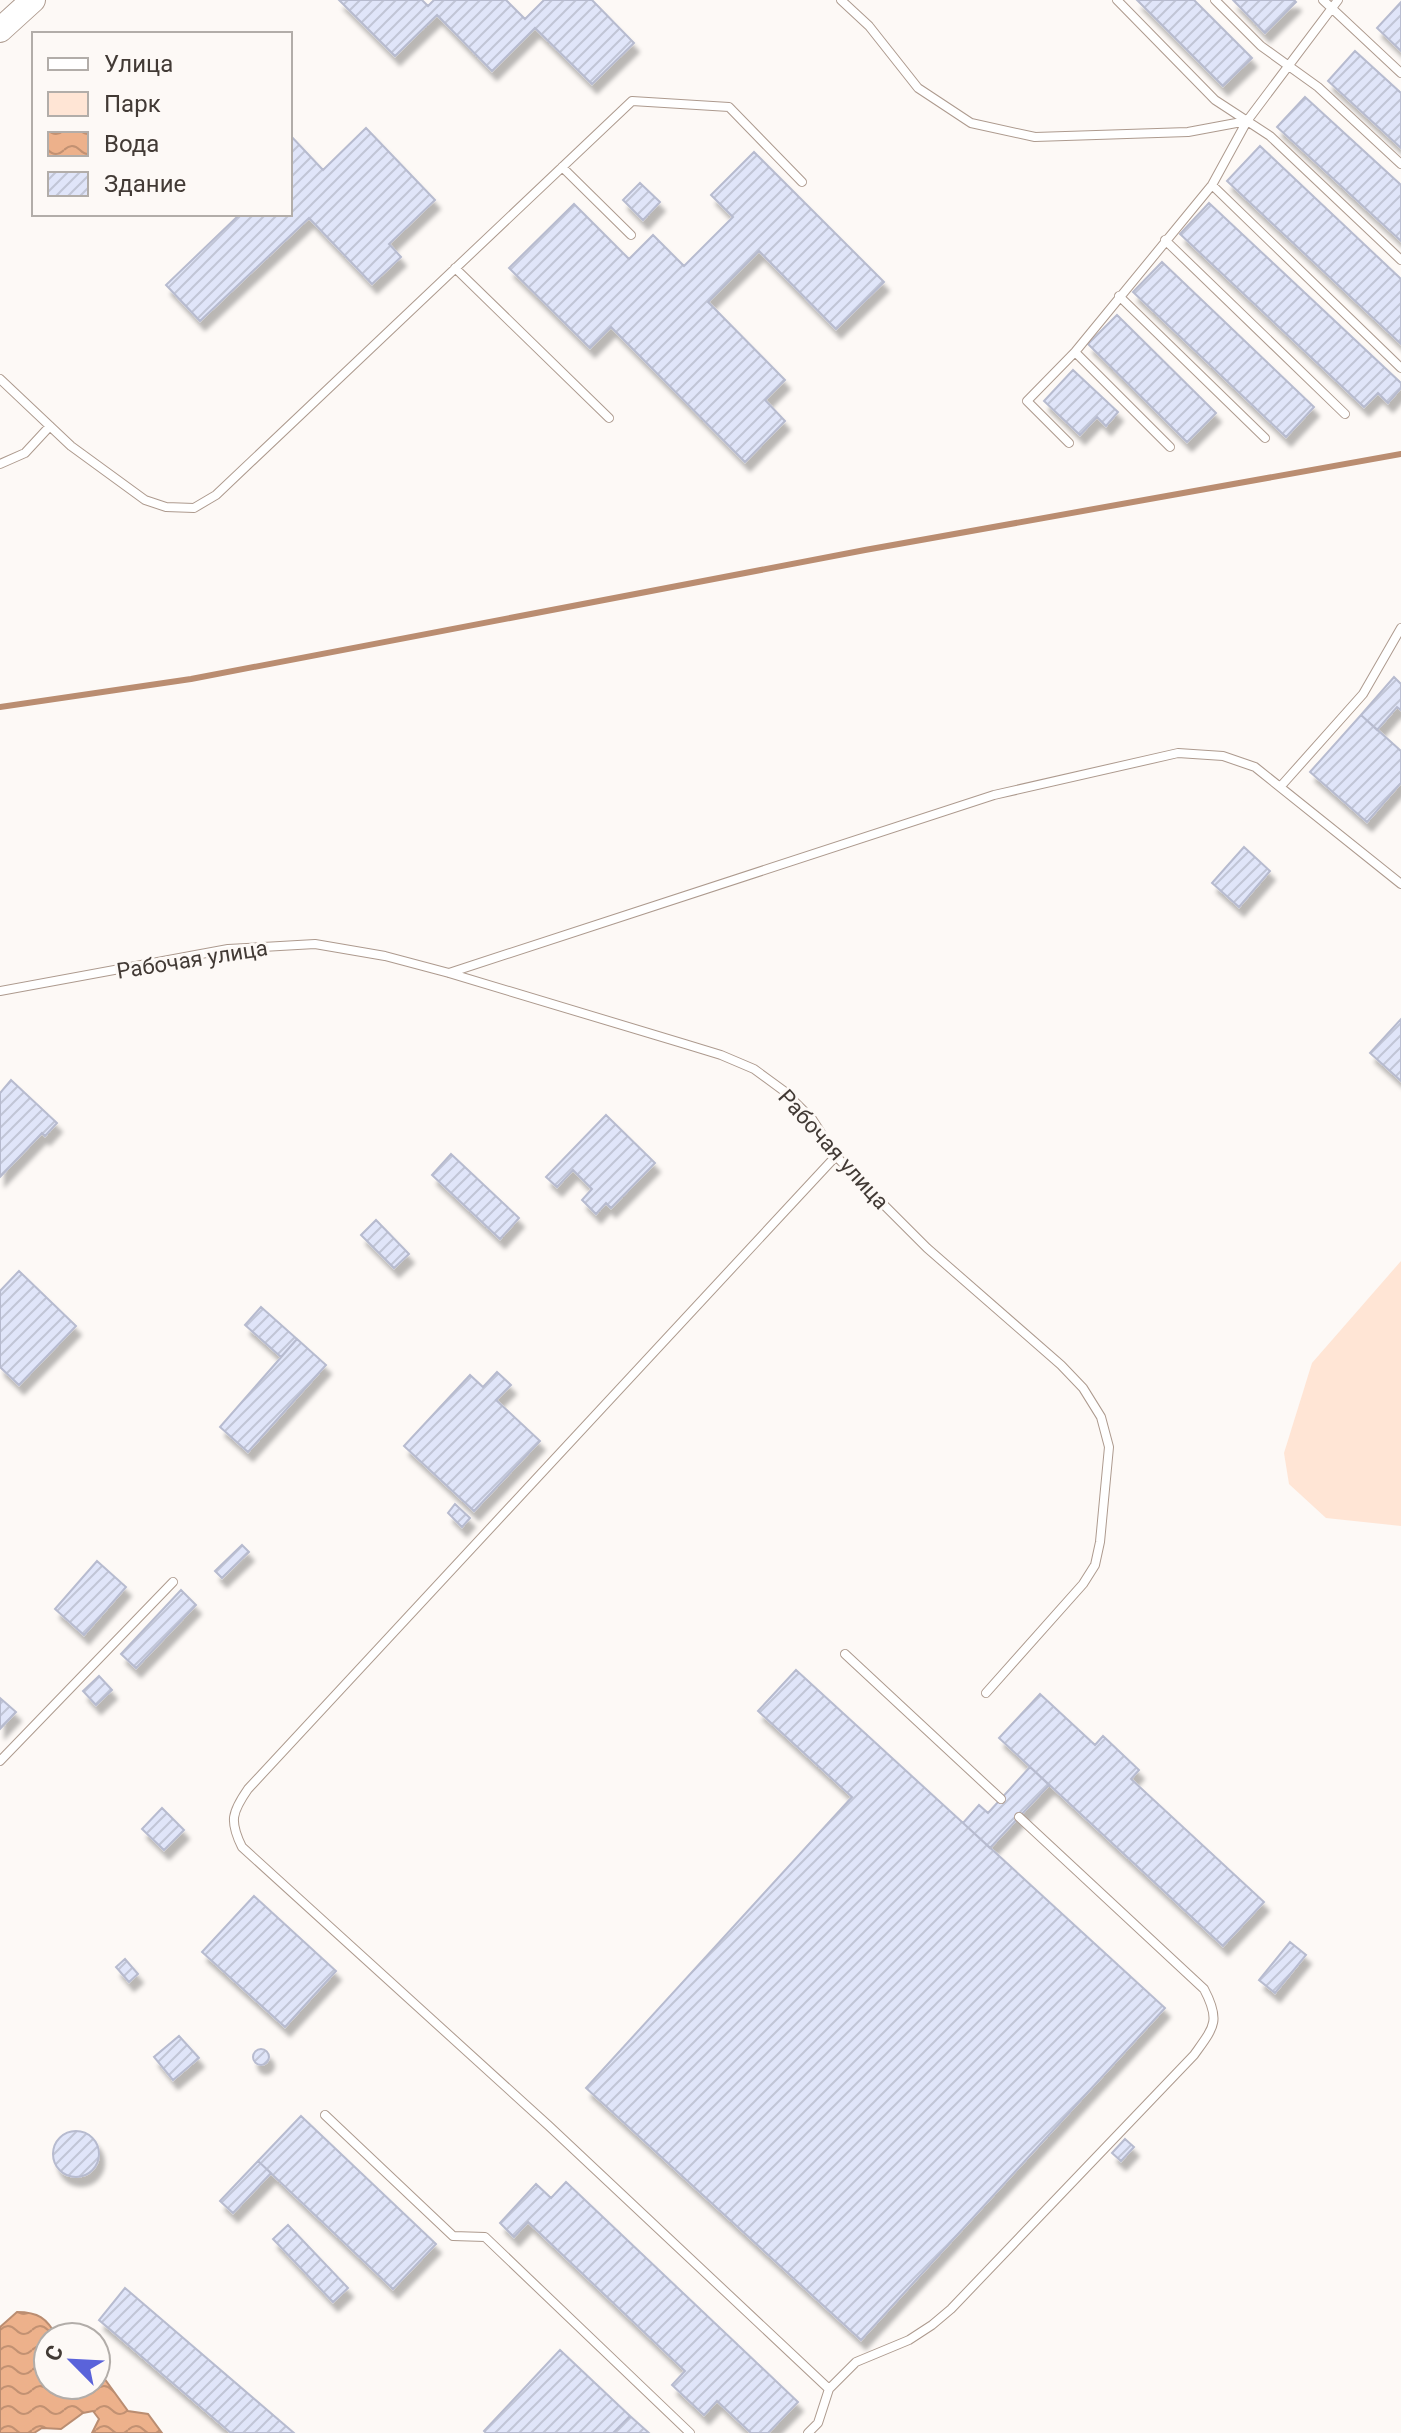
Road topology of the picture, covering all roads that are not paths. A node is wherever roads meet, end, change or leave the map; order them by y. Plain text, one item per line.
1 (33, 0) edge
2 (841, 0) edge
3 (1117, 0) edge
4 (1215, 0) edge
5 (1323, 0) edge
6 (1338, 0) edge
7 (1332, 8) junction
8 (0, 30) edge
9 (1289, 66) junction
10 (1401, 73) edge
11 (1247, 121) junction
12 (1401, 164) edge
13 (562, 167) junction
14 (802, 182) dead end
15 (1212, 185) junction
16 (631, 235) dead end
17 (1165, 240) junction
18 (1401, 260) edge
19 (455, 268) junction
20 (1119, 296) junction
21 (1075, 352) junction
22 (1401, 368) edge
23 (0, 379) edge
24 (1345, 414) dead end
25 (609, 418) dead end
26 (50, 426) junction
27 (1265, 438) dead end
28 (1069, 443) dead end
29 (1170, 447) dead end
30 (0, 464) edge
31 (1401, 628) edge
32 (1281, 786) junction
33 (1401, 884) edge
34 (449, 973) junction
35 (0, 991) edge
36 (836, 1156) junction
37 (173, 1582) dead end
38 (845, 1654) dead end
39 (986, 1693) dead end
40 (0, 1761) edge
41 (1001, 1799) dead end
42 (1019, 1817) dead end
43 (325, 2115) dead end
44 (829, 2389) junction
45 (690, 2433) edge
46 (808, 2433) edge

1 - 8 street
2 - 11 lane
3 - 11 lane
4 - 9 lane
5 - 7 lane
6 - 7 lane
7 - 9 lane
7 - 10 lane
9 - 11 lane
9 - 12 lane
11 - 15 lane
11 - 18 lane
13 - 14 lane
13 - 16 lane
13 - 19 lane
15 - 17 lane
15 - 22 lane
17 - 20 lane
17 - 24 lane
19 - 25 lane
19 - 26 lane
20 - 21 lane
20 - 27 lane
21 - 28 lane
21 - 29 lane
23 - 26 lane
26 - 30 lane
31 - 32 lane
32 - 33 lane
32 - 34 lane
34 - 35 lane, Рабочая улица
34 - 36 lane, Рабочая улица
36 - 39 lane, Рабочая улица
36 - 44 lane
37 - 40 lane
38 - 41 lane
42 - 44 lane
43 - 45 lane
44 - 46 lane

